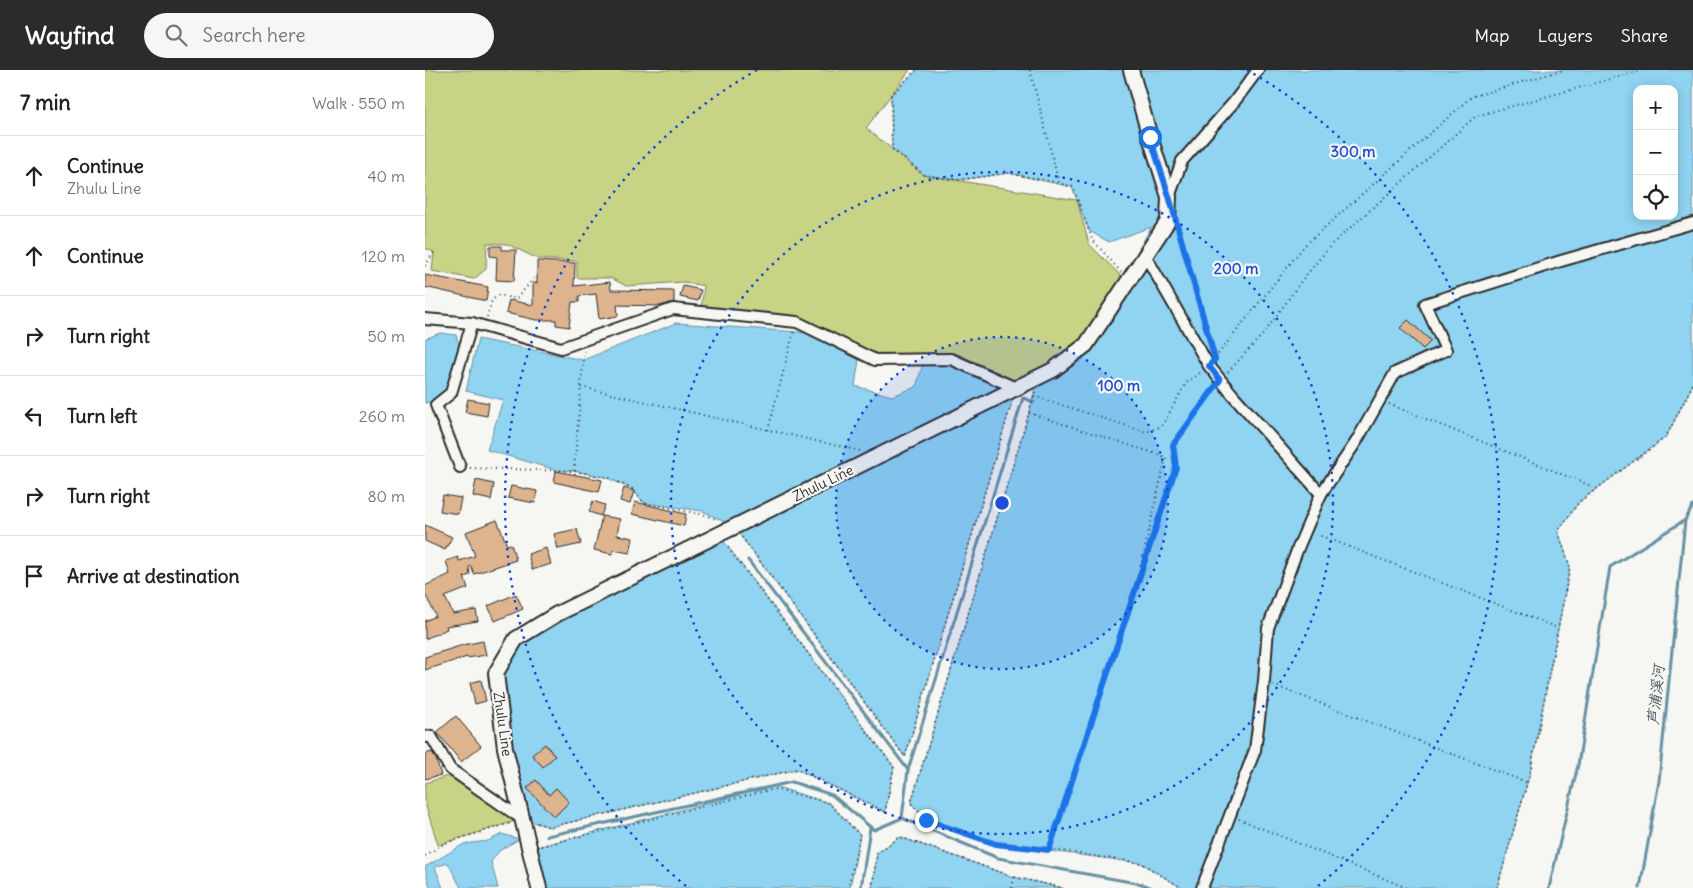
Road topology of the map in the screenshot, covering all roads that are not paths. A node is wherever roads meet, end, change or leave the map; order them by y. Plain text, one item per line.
1 (1131, 70) edge
2 (1258, 70) edge
3 (1169, 196) junction
4 (1693, 223) edge
5 (1145, 255) junction
6 (425, 319) edge
7 (472, 323) junction
8 (1016, 388) junction
9 (460, 468) road end
10 (1321, 494) junction
11 (425, 737) edge
12 (522, 819) junction
13 (539, 888) edge
14 (1203, 888) edge

1 - 3 street, Zhulu Line
2 - 3 street
3 - 5 street, Zhulu Line
4 - 10 street
5 - 8 street, Zhulu Line
5 - 10 street
6 - 7 street
7 - 8 street
7 - 9 street
8 - 12 street, Zhulu Line
10 - 14 street
11 - 12 street
12 - 13 street, Zhulu Line

